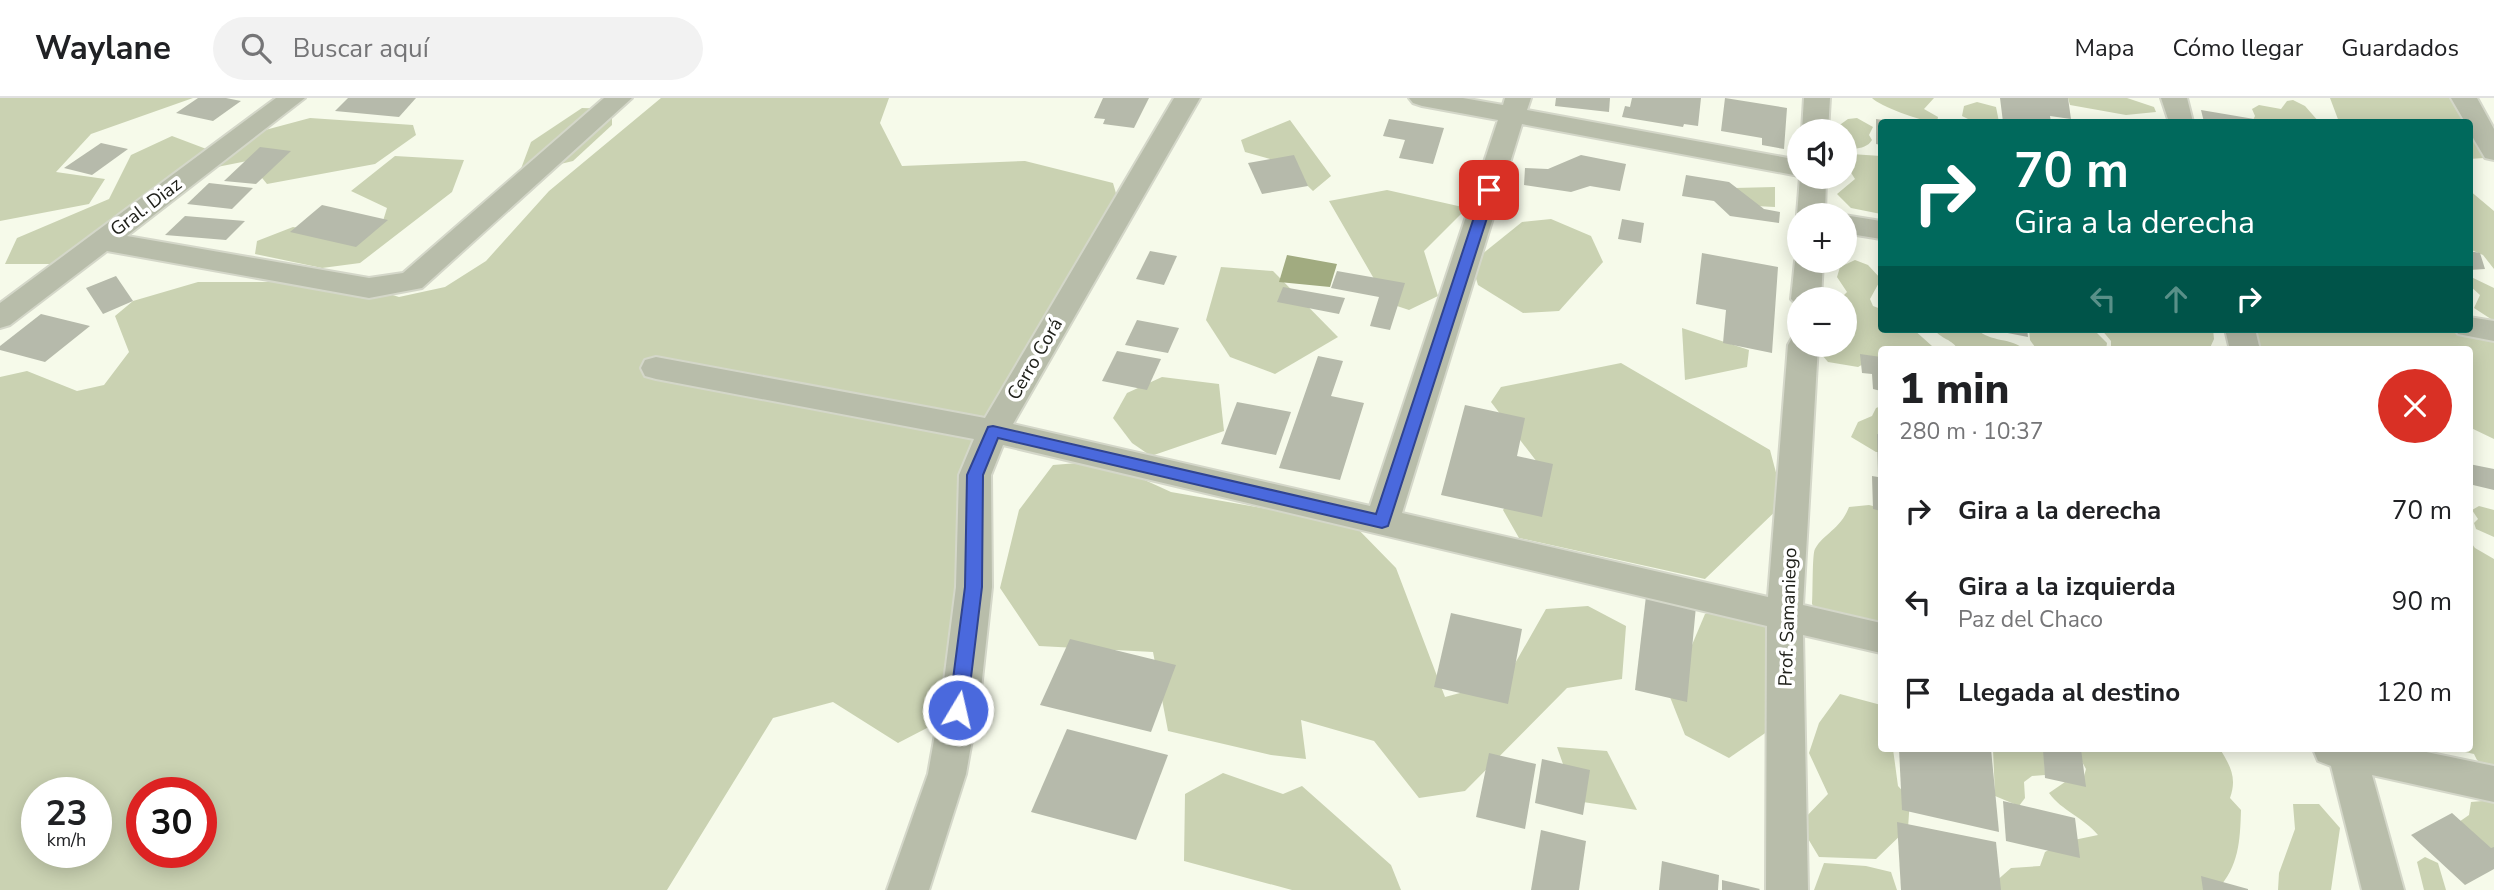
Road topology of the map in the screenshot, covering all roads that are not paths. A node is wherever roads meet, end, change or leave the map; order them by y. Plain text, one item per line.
1 (292, 98) edge
2 (619, 98) edge
3 (1188, 98) edge
4 (1422, 98) edge
5 (1817, 98) edge
6 (2174, 98) edge
7 (2463, 98) edge
8 (1516, 106) edge
9 (1816, 119) edge
10 (2180, 119) edge
11 (2494, 152) edge
12 (1787, 165) edge
13 (1857, 226) edge
14 (1878, 230) edge
15 (101, 241) junction
16 (0, 318) edge
17 (2473, 328) edge
18 (2494, 331) edge
19 (1802, 357) edge
20 (656, 368) dead end
21 (993, 431) junction
22 (1382, 522) junction
23 (1785, 614) junction
24 (1878, 637) edge
25 (2343, 752) edge
26 (2351, 752) edge
27 (2494, 784) edge
28 (908, 890) edge
29 (1787, 890) edge
30 (2383, 890) edge

1 - 15 street, Gral. Diaz
2 - 15 street
3 - 21 street, Cerro Corá
4 - 8 street
5 - 9 street
6 - 10 street
7 - 11 street
8 - 12 street
8 - 22 street
13 - 14 street
15 - 16 street, Gral. Diaz
17 - 18 street
19 - 23 street, Prof. Samaniego
20 - 21 street
21 - 22 street
21 - 28 street, Cerro Corá
22 - 23 street
23 - 24 street
23 - 29 street, Prof. Samaniego
25 - 30 street
26 - 27 street

